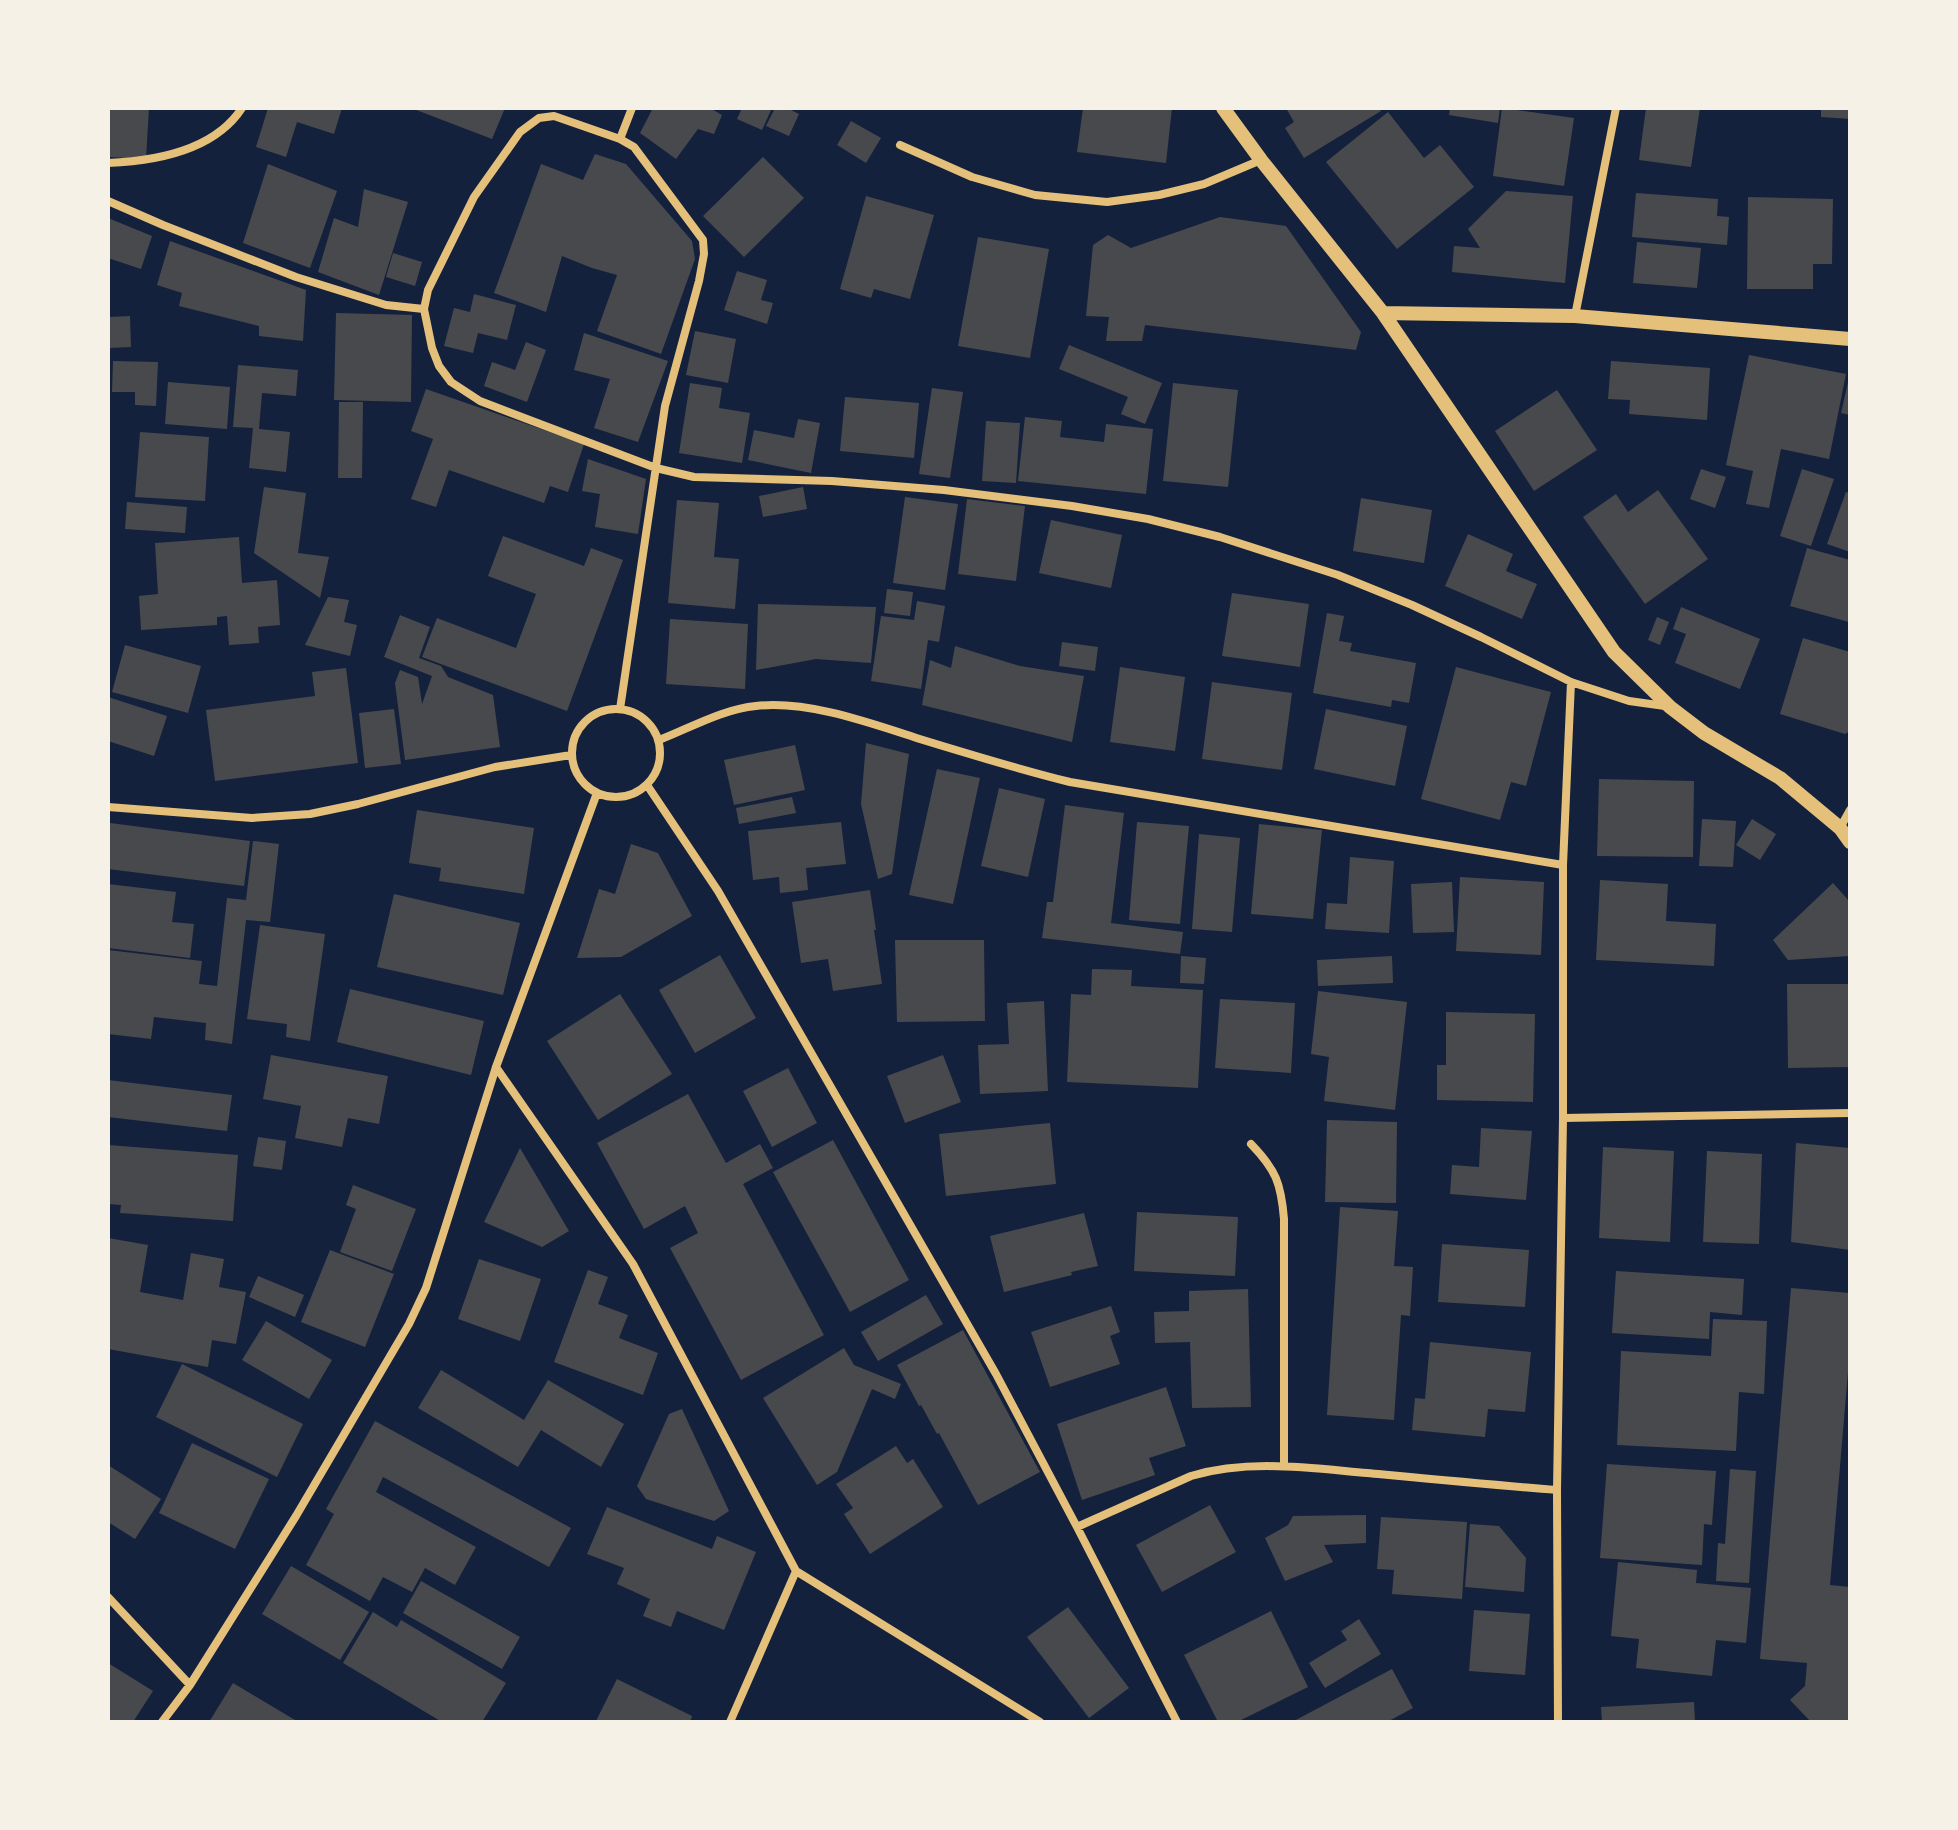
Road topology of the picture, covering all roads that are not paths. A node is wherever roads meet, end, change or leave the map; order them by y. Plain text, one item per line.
1 (242, 108) edge
2 (632, 108) edge
3 (1223, 108) edge
4 (1616, 108) edge
5 (620, 139) junction
6 (900, 145) dead end
7 (1261, 160) junction
8 (108, 163) edge
9 (108, 201) edge
10 (424, 309) junction
11 (1383, 313) junction
12 (1575, 316) junction
13 (1850, 339) edge
14 (656, 468) junction
15 (1571, 682) junction
16 (1670, 707) junction
17 (620, 709) junction
18 (659, 740) junction
19 (571, 755) junction
20 (647, 785) junction
21 (597, 793) junction
22 (108, 807) edge
23 (1850, 810) edge
24 (1840, 828) junction
25 (1850, 842) edge
26 (1563, 865) junction
27 (496, 1067) junction
28 (1850, 1113) edge
29 (1563, 1118) junction
30 (1251, 1144) dead end
31 (1284, 1466) junction
32 (1557, 1490) junction
33 (1077, 1527) junction
34 (796, 1571) junction
35 (108, 1597) edge
36 (190, 1685) junction
37 (162, 1722) edge
38 (730, 1722) edge
39 (1040, 1722) edge
40 (1177, 1722) edge
41 (1558, 1722) edge

1 - 8 street
2 - 5 street
3 - 7 street
4 - 12 street
5 - 10 street
5 - 14 street
6 - 7 street
7 - 11 street
9 - 10 street
10 - 14 street
11 - 12 street
11 - 16 street
12 - 13 street
14 - 15 street
14 - 17 street
15 - 16 street
15 - 26 street
16 - 24 street
17 - 18 street
17 - 19 street
18 - 20 street
18 - 26 street
19 - 21 street
19 - 22 street
20 - 21 street
20 - 33 street
21 - 27 street
23 - 24 street
24 - 25 street
26 - 29 street
27 - 34 street
27 - 36 street
28 - 29 street
29 - 32 street
30 - 31 street
31 - 32 street
31 - 33 street
32 - 41 street
33 - 40 street
34 - 38 street
34 - 39 street
35 - 36 street
36 - 37 street

